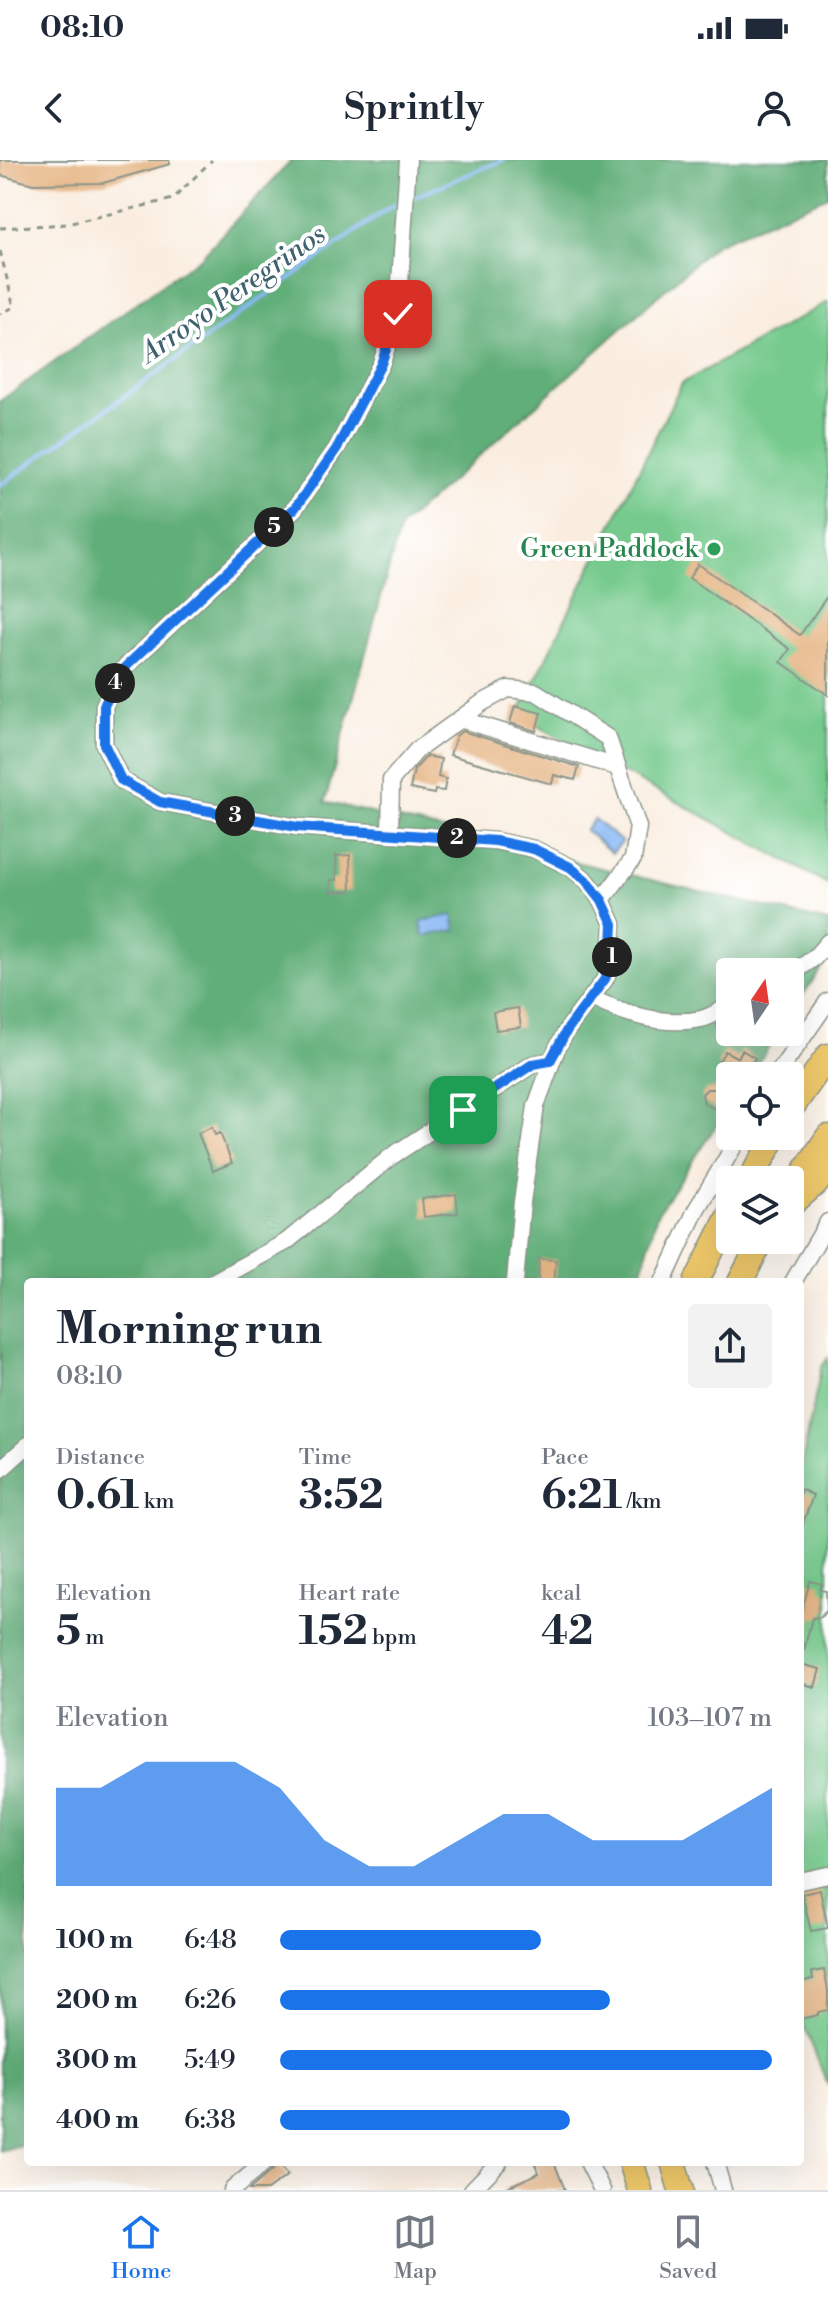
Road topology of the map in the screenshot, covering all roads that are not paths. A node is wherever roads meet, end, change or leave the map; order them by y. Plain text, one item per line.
1 (408, 160) edge
2 (460, 719) junction
3 (617, 767) junction
4 (390, 834) junction
5 (602, 900) junction
6 (828, 942) edge
7 (804, 965) edge
8 (591, 998) junction
9 (828, 1001) edge
10 (716, 1012) edge
11 (828, 1056) edge
12 (550, 1061) junction
13 (786, 1062) edge
14 (804, 1090) edge
15 (828, 1137) edge
16 (732, 1150) edge
17 (828, 1168) edge
18 (804, 1173) edge
19 (804, 1193) edge
20 (828, 1222) edge
21 (716, 1242) edge
22 (755, 1254) edge
23 (220, 1278) edge
24 (515, 1278) edge
25 (665, 1278) edge
26 (698, 1278) edge
27 (742, 1278) edge
28 (795, 1278) edge
29 (24, 1449) edge
30 (0, 1470) edge
31 (828, 1875) edge
32 (804, 1880) edge
33 (260, 2166) edge
34 (495, 2166) edge
35 (590, 2166) edge
36 (598, 2166) edge
37 (632, 2166) edge
38 (674, 2166) edge
39 (716, 2166) edge
40 (232, 2190) edge
41 (472, 2190) edge
42 (603, 2190) edge
43 (640, 2190) edge
44 (681, 2190) edge
45 (723, 2190) edge

1 - 4 street
2 - 3 street
2 - 3 street
2 - 4 street
3 - 5 street
4 - 5 street
5 - 8 street
6 - 7 street
8 - 10 street
8 - 12 street
9 - 13 street
11 - 14 highway
12 - 23 street
12 - 24 street
15 - 18 highway
16 - 25 street
17 - 19 highway
20 - 28 street
21 - 26 highway
22 - 27 highway
29 - 30 street
31 - 32 street
33 - 40 street
34 - 41 street
35 - 42 street
36 - 42 street
37 - 43 highway
38 - 44 highway
39 - 45 street

